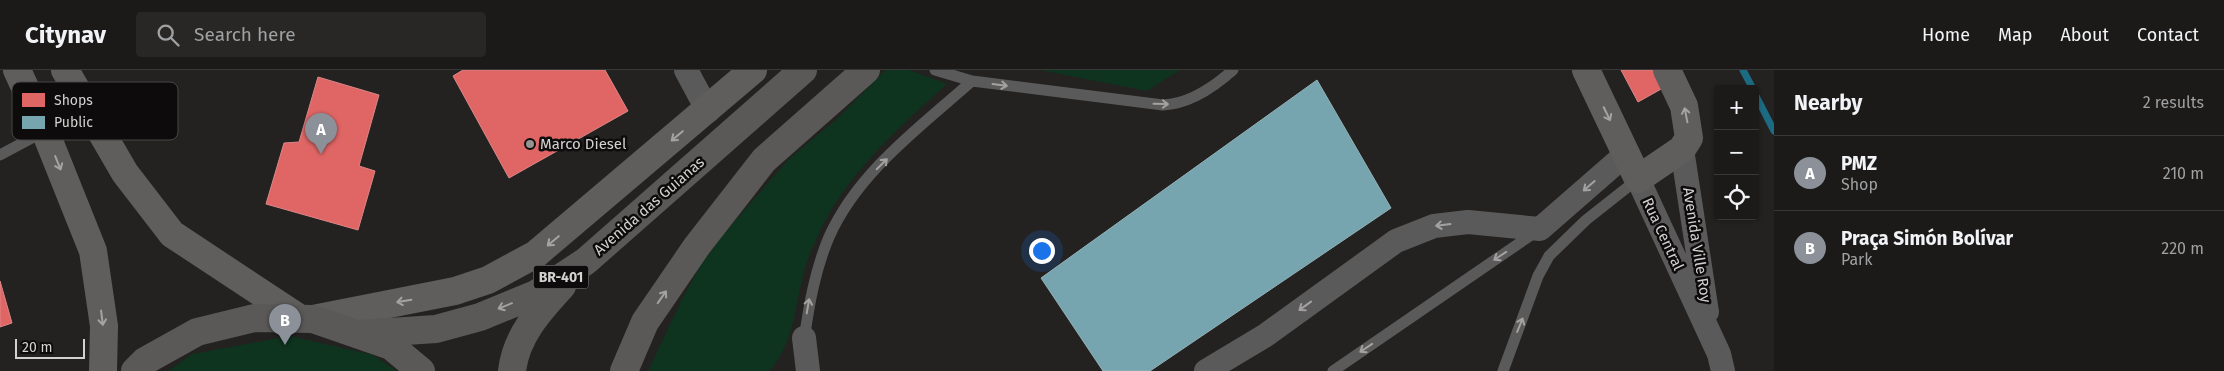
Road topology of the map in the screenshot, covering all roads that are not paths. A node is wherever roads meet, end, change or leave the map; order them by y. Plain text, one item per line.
1 (17, 70) edge
2 (65, 70) edge
3 (686, 70) edge
4 (754, 70) edge
5 (803, 70) edge
6 (866, 70) edge
7 (935, 70) edge
8 (1233, 70) edge
9 (1586, 70) edge
10 (1667, 70) edge
11 (972, 81) junction
12 (23, 82) edge
13 (72, 82) edge
14 (708, 110) junction
15 (27, 140) edge
16 (49, 140) edge
17 (106, 140) edge
18 (1682, 149) junction
19 (0, 154) edge
20 (1626, 154) junction
21 (1638, 180) junction
22 (1540, 229) junction
23 (586, 261) junction
24 (306, 319) junction
25 (645, 322) junction
26 (359, 334) junction
27 (804, 338) junction
28 (1712, 340) junction
29 (103, 371) edge
30 (135, 371) edge
31 (422, 371) edge
32 (512, 371) edge
33 (609, 371) edge
34 (624, 371) edge
35 (797, 371) edge
36 (808, 371) edge
37 (1206, 371) edge
38 (1333, 371) edge
39 (1503, 371) edge
40 (1723, 371) edge

1 - 12 main road
2 - 13 main road
3 - 14 street
4 - 14 main road
5 - 23 highway, Avenida das Guianas / BR-401
25 -> 6 highway
7 - 11 lane
11 -> 8 lane
9 -> 20 main road
18 -> 10 main road, Avenida Ville Roy
27 -> 11 lane
14 -> 24 main road
15 - 19 lane
16 -> 29 main road
17 - 24 main road
18 - 21 main road
18 - 28 street, Avenida Ville Roy
20 - 21 main road
20 -> 22 street
21 - 28 street, Rua Central
39 -> 21 lane
22 -> 37 street
22 -> 38 lane
23 -> 26 highway, Avenida das Guianas / BR-401
23 - 32 highway
24 - 26 highway
24 - 30 highway
25 - 33 highway
25 - 34 highway
26 - 31 highway
27 - 35 lane
27 - 36 street
28 - 40 street, Rua Central

